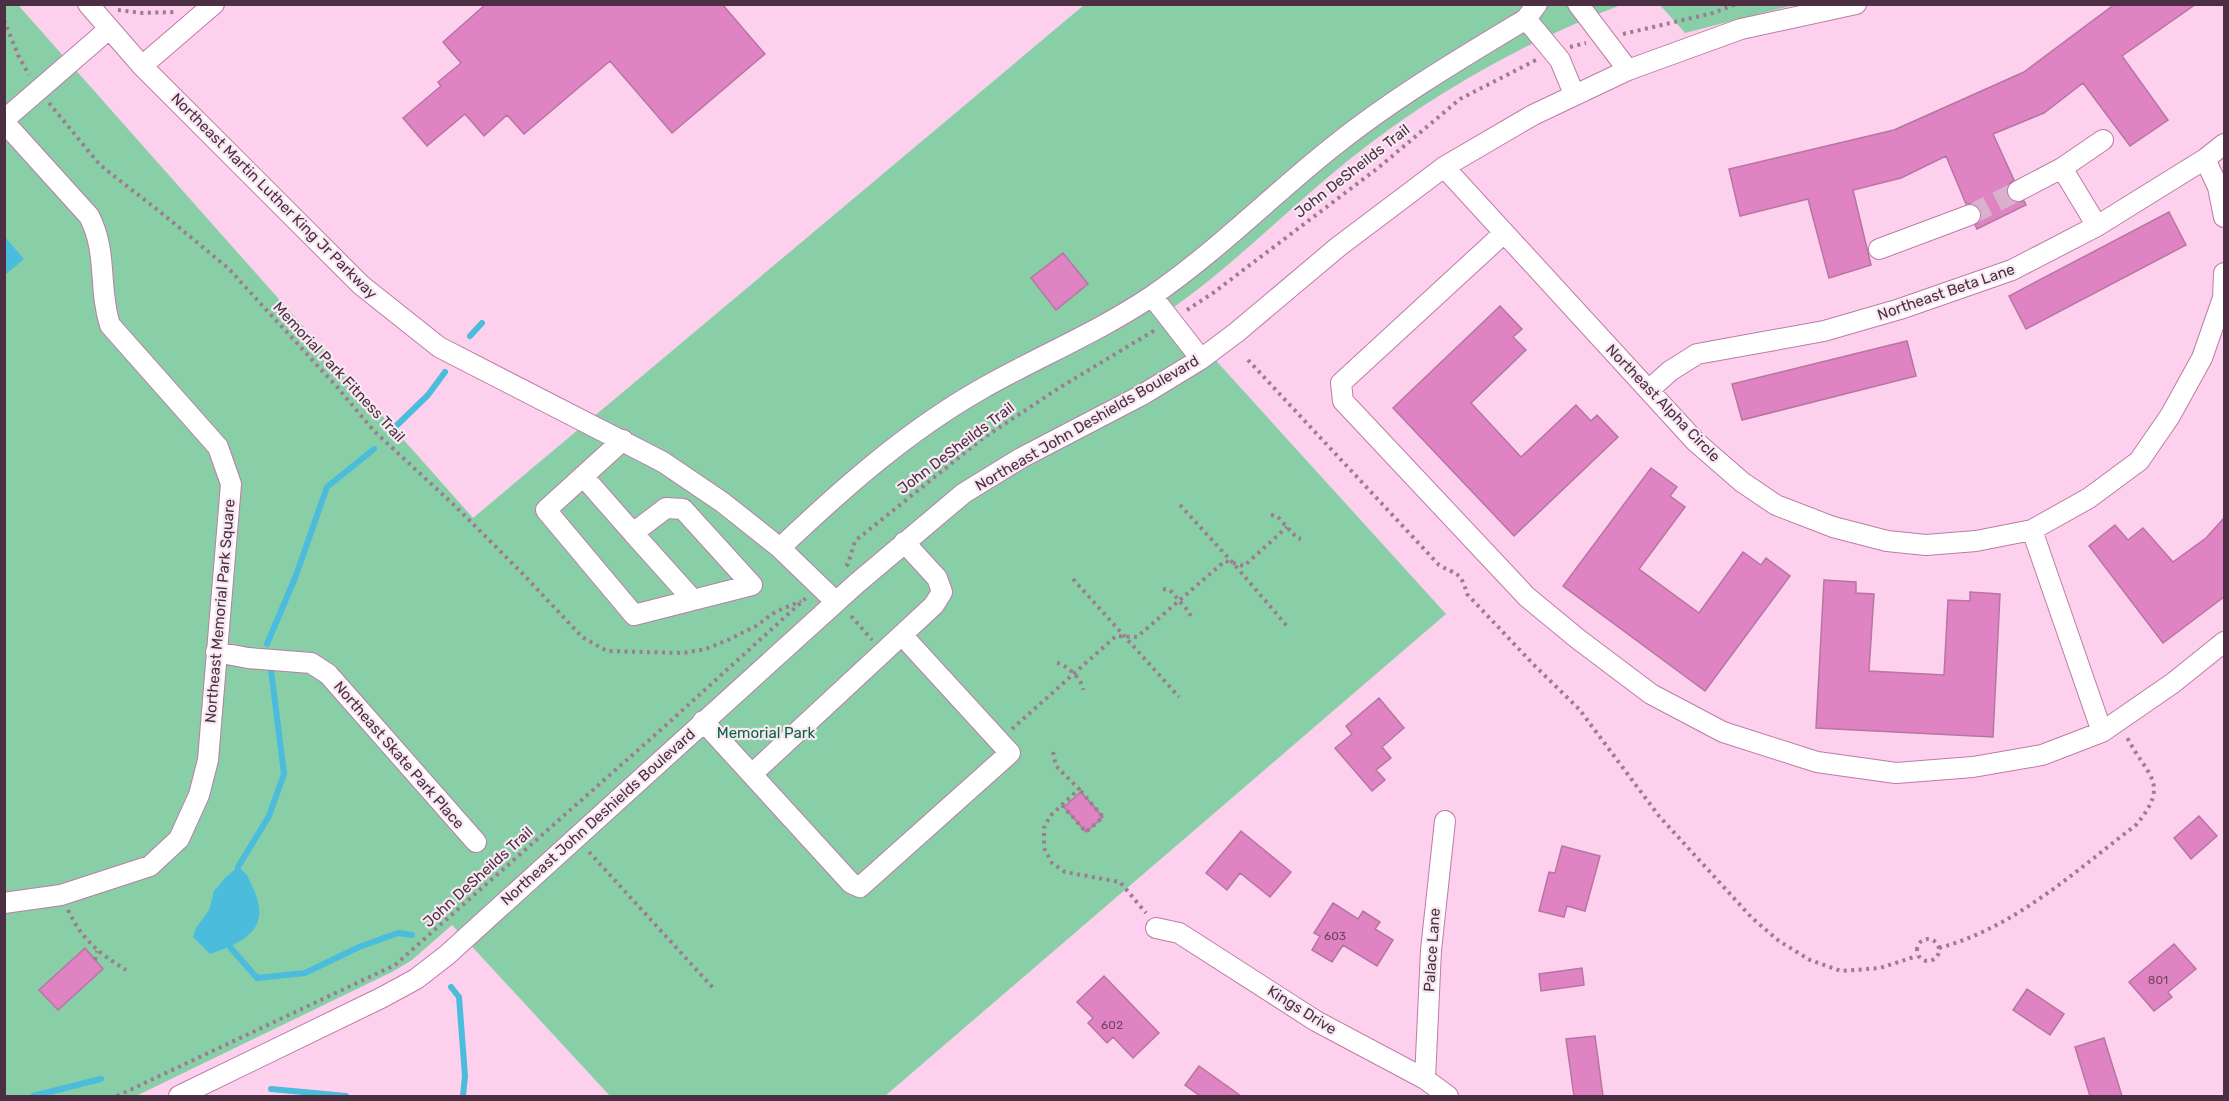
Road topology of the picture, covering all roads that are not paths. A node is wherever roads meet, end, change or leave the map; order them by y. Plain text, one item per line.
1 (88, 4) edge
2 (214, 4) edge
3 (1578, 4) edge
4 (1856, 4) edge
5 (1532, 12) edge
6 (111, 19) junction
7 (142, 66) junction
8 (1628, 70) junction
9 (1574, 94) junction
10 (4, 121) edge
11 (2103, 141) dead end
12 (2224, 144) edge
13 (2205, 159) junction
14 (1444, 167) junction
15 (2062, 168) junction
16 (2019, 191) tunnel mouth
17 (1970, 215) tunnel mouth
18 (2224, 218) edge
19 (2097, 226) junction
20 (1504, 232) junction
21 (1879, 249) dead end
22 (2224, 273) edge
23 (1152, 296) junction
24 (1201, 359) junction
25 (1649, 390) junction
26 (623, 440) junction
27 (583, 476) junction
28 (2032, 530) junction
29 (633, 533) junction
30 (904, 543) junction
31 (780, 548) junction
32 (693, 600) junction
33 (836, 602) junction
34 (902, 635) junction
35 (2224, 642) edge
36 (216, 652) junction
37 (704, 721) junction
38 (2102, 732) junction
39 (752, 774) junction
40 (1445, 820) dead end
41 (476, 842) dead end
42 (4, 903) edge
43 (1156, 928) road end
44 (1425, 1079) junction
45 (179, 1096) edge
46 (1448, 1096) edge

1 - 6 street, Northeast Martin Luther King Jr Parkway
2 - 7 street
3 - 8 street
4 - 8 street, Northeast John Deshields Boulevard
5 - 9 street
5 - 23 street
6 - 7 street, Northeast Martin Luther King Jr Parkway
6 - 10 street
7 - 26 street, Northeast Martin Luther King Jr Parkway
8 - 9 street, Northeast John Deshields Boulevard
9 - 14 street, Northeast John Deshields Boulevard
10 - 36 street, Northeast Memorial Park Square
11 - 15 street
12 - 13 street, Northeast Beta Lane
13 - 18 street
13 - 19 street, Northeast Beta Lane
14 - 20 street, Northeast Alpha Circle
14 - 24 street, Northeast John Deshields Boulevard
15 - 16 street
15 - 19 street
17 - 21 street
19 - 25 street, Northeast Beta Lane
20 - 25 street, Northeast Alpha Circle
20 - 38 street
22 - 28 street, Northeast Alpha Circle
23 - 24 street
23 - 31 street
24 - 30 street, Northeast John Deshields Boulevard
25 - 28 street, Northeast Alpha Circle
26 - 27 street
26 - 31 street, Northeast Martin Luther King Jr Parkway
27 - 29 street
27 - 32 street
28 - 38 street
29 - 32 street
29 - 32 street
30 - 33 street, Northeast John Deshields Boulevard
30 - 34 street
31 - 33 street, Northeast Martin Luther King Jr Parkway
33 - 37 street, Northeast John Deshields Boulevard
34 - 39 street
34 - 39 street
35 - 38 street
36 - 41 street, Northeast Skate Park Place
36 - 42 street, Northeast Memorial Park Square
37 - 39 street
37 - 45 street, Northeast John Deshields Boulevard
40 - 44 street, Palace Lane
43 - 44 street, Kings Drive
44 - 46 street, Kings Drive

